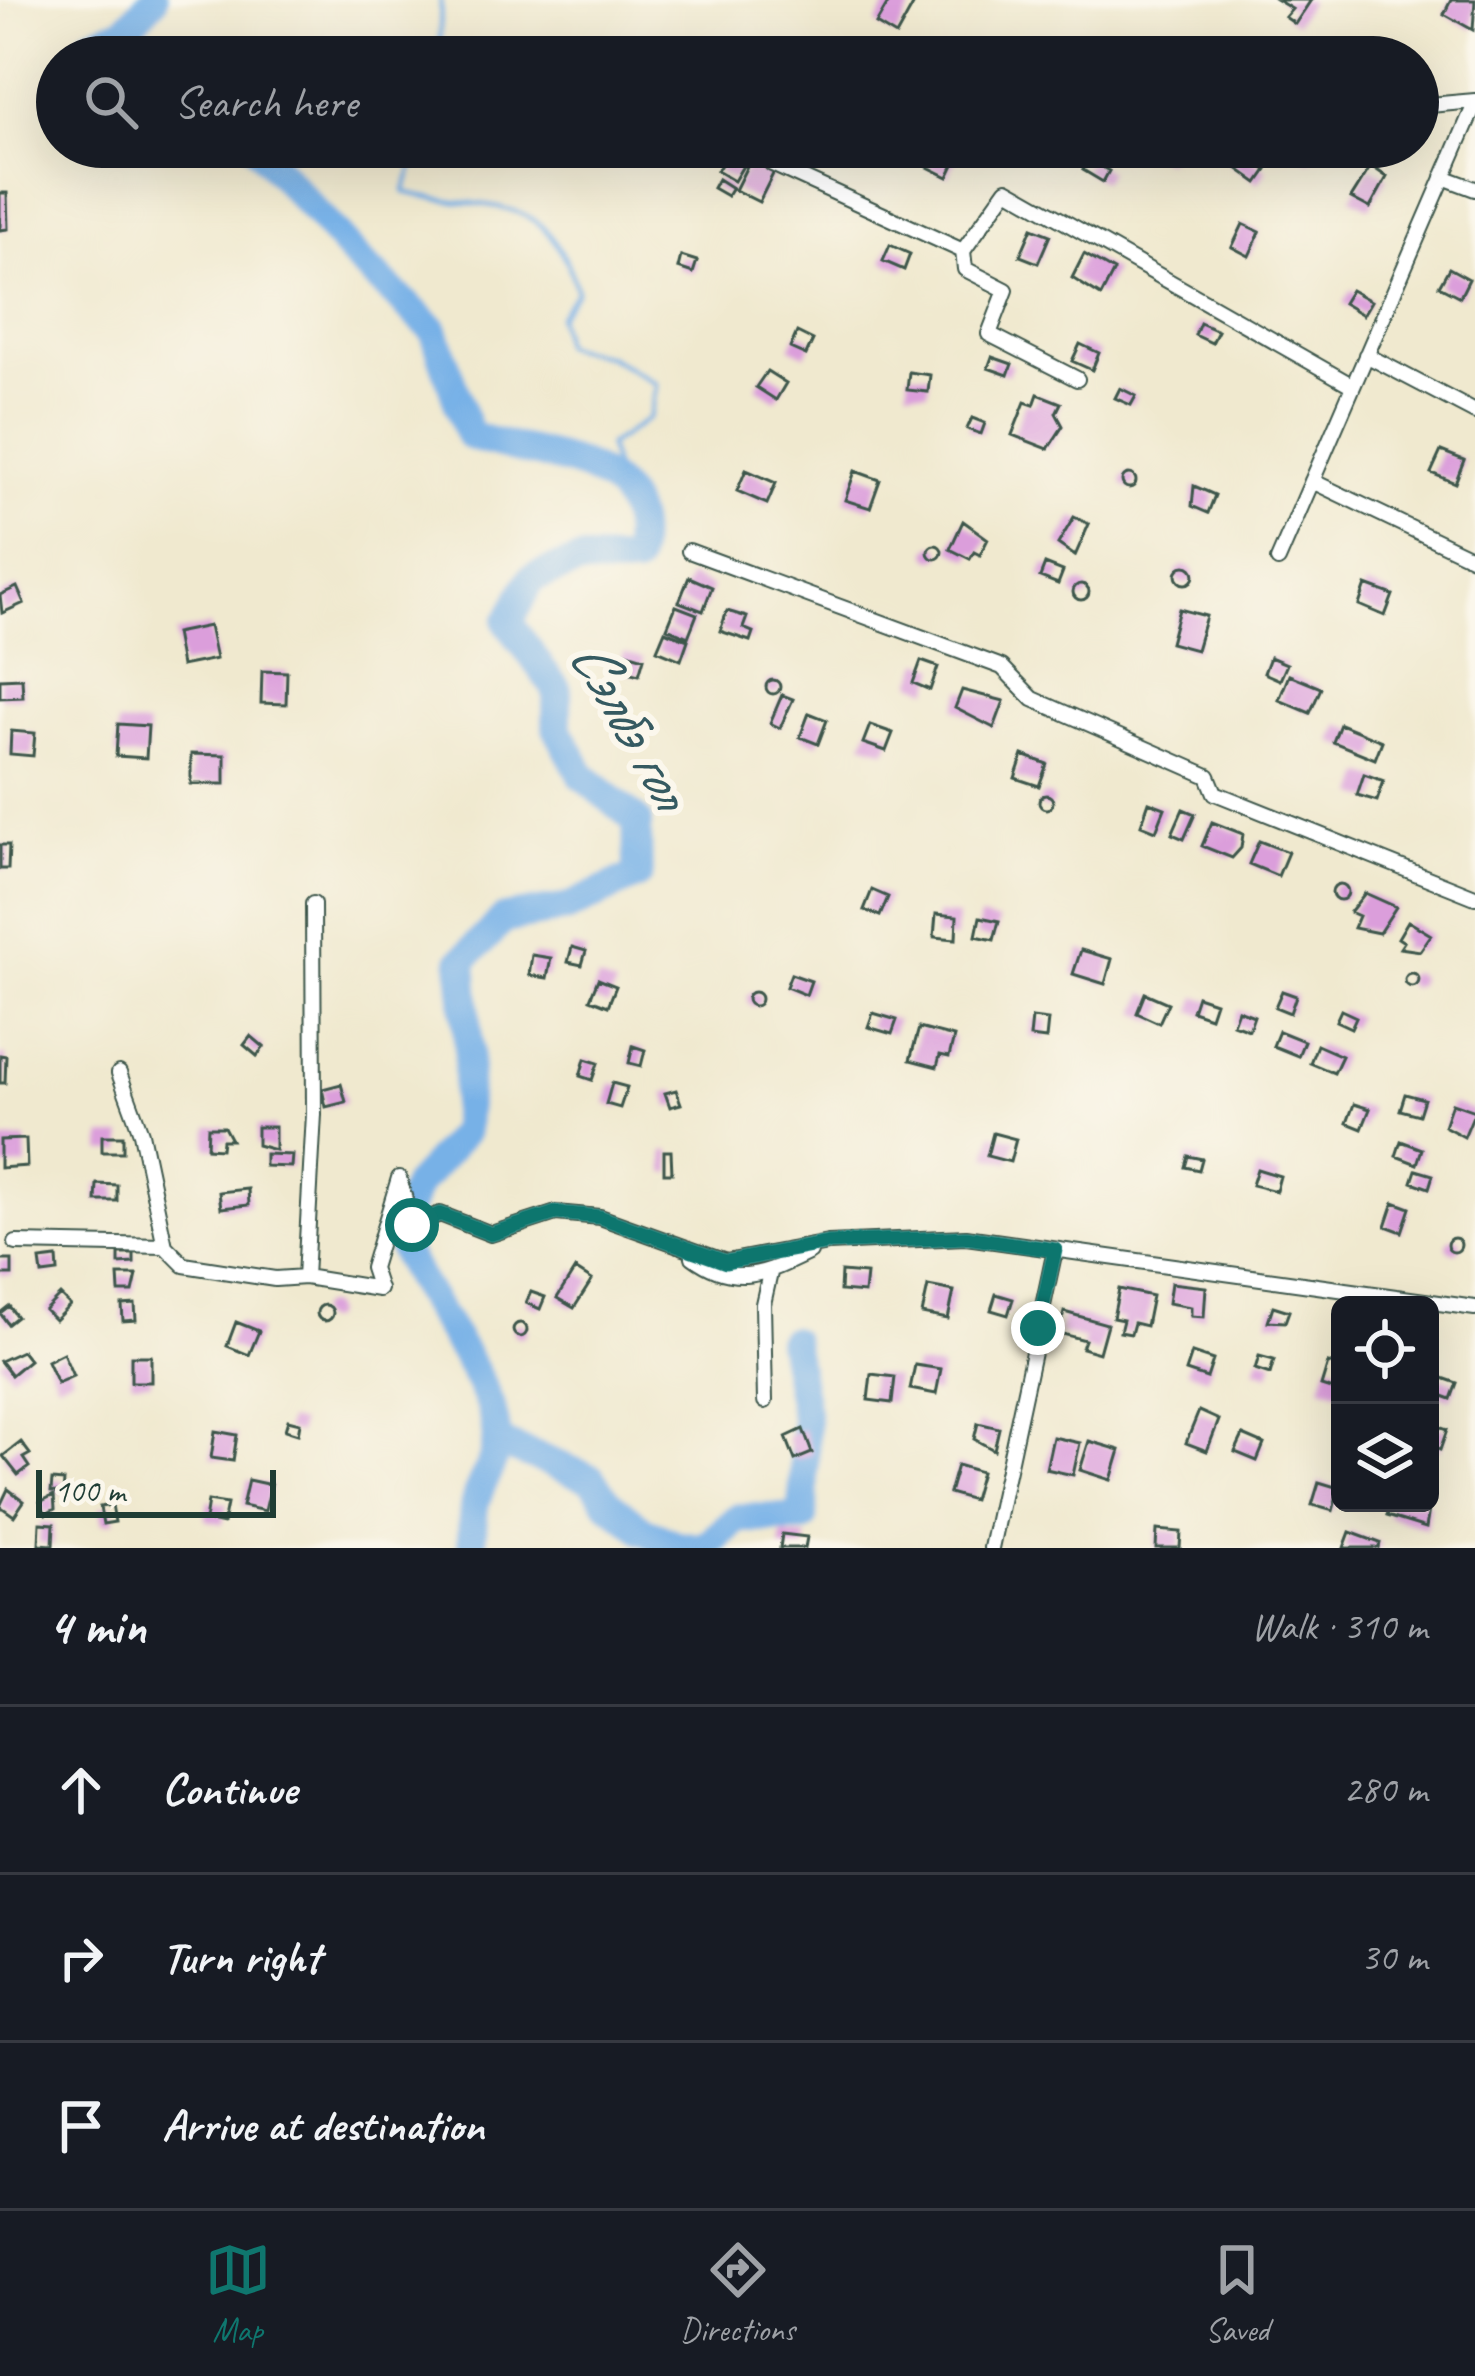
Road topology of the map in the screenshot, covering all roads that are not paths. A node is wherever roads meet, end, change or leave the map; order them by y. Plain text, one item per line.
1 (1475, 102) edge
2 (1439, 105) edge
3 (781, 168) edge
4 (1443, 177) junction
5 (1475, 189) edge
6 (964, 251) junction
7 (1366, 355) junction
8 (1077, 380) dead end
9 (1353, 386) junction
10 (1475, 412) edge
11 (1312, 481) junction
12 (689, 551) dead end
13 (1475, 559) edge
14 (1278, 560) dead end
15 (1475, 897) edge
16 (314, 904) dead end
17 (119, 1073) dead end
18 (16, 1243) dead end
19 (828, 1243) junction
20 (165, 1246) junction
21 (1055, 1250) junction
22 (684, 1251) junction
23 (770, 1273) junction
24 (305, 1277) junction
25 (1475, 1308) edge
26 (765, 1401) dead end
27 (991, 1548) edge

1 - 2 street
1 - 4 street
3 - 6 street
4 - 5 street
4 - 7 street
6 - 8 street
6 - 9 street
7 - 9 street
7 - 10 street
9 - 11 street
11 - 13 street
11 - 14 street
12 - 15 street
16 - 24 street
17 - 20 street
18 - 20 street
19 - 21 street
19 - 22 street
19 - 23 street
20 - 24 street
21 - 25 street
21 - 27 street
22 - 23 street
22 - 24 street
23 - 26 street

